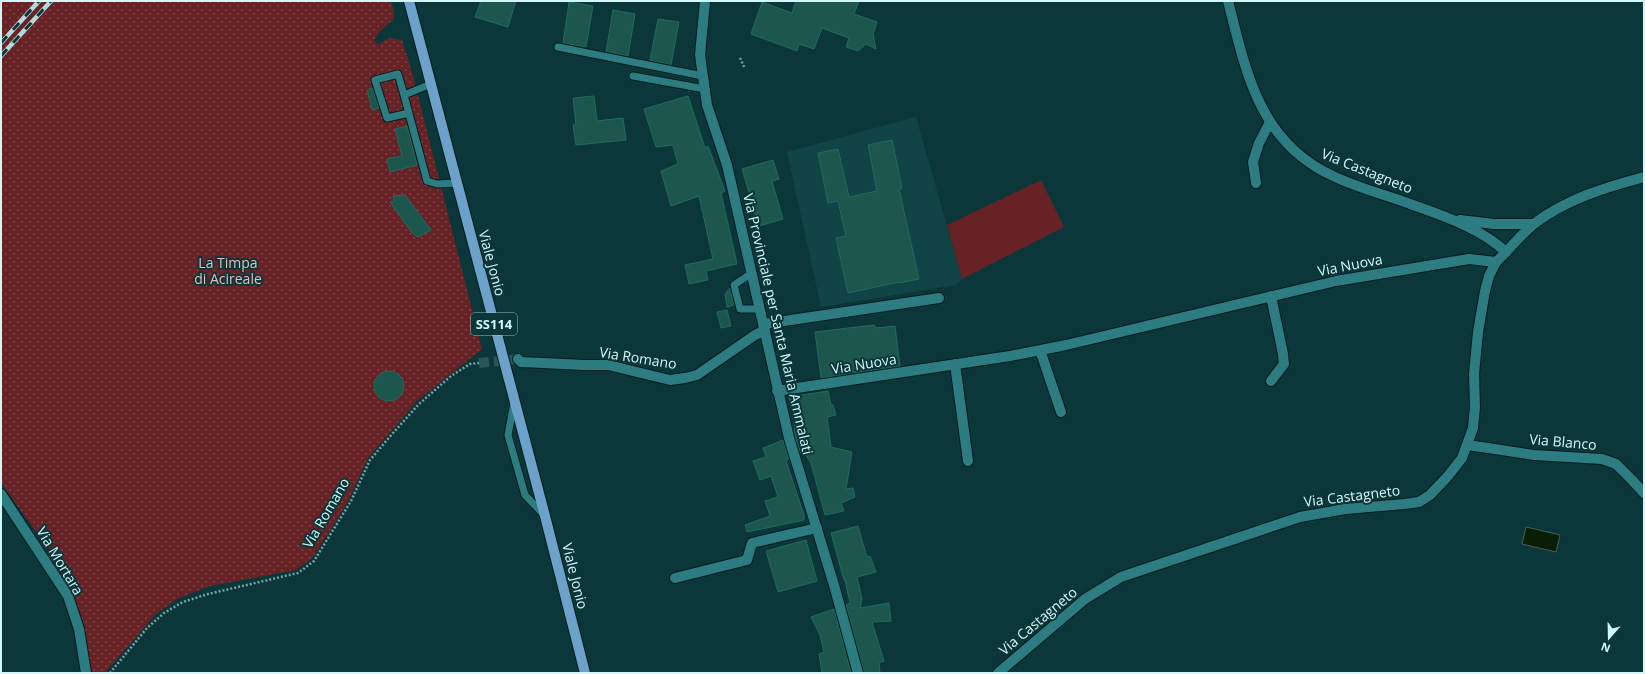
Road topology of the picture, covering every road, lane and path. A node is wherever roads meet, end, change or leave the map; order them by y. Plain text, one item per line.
1 (409, 1) edge
2 (705, 1) edge
3 (1228, 1) edge
4 (558, 48) dead end
5 (740, 58) dead end
6 (745, 69) dead end
7 (633, 76) dead end
8 (703, 76) junction
9 (431, 84) junction
10 (705, 89) junction
11 (404, 95) junction
12 (409, 113) junction
13 (1270, 122) junction
14 (1644, 177) edge
15 (457, 183) junction
16 (1256, 183) dead end
17 (1454, 220) junction
18 (1534, 224) junction
19 (1506, 252) junction
20 (1496, 262) junction
21 (752, 273) junction
22 (1271, 296) junction
23 (939, 298) dead end
24 (760, 309) junction
25 (765, 327) junction
26 (1040, 350) junction
27 (518, 359) tunnel mouth
28 (479, 363) tunnel mouth
29 (955, 364) junction
30 (1271, 381) dead end
31 (777, 391) junction
32 (515, 401) junction
33 (1061, 412) dead end
34 (1468, 445) junction
35 (968, 462) dead end
36 (1644, 493) edge
37 (1, 494) edge
38 (545, 516) junction
39 (817, 528) junction
40 (674, 578) dead end
41 (86, 673) edge
42 (110, 673) edge
43 (585, 673) edge
44 (858, 673) edge
45 (998, 673) edge

1 - 9 main road, Viale Jonio / SS114
2 - 8 street, Via Provinciale per Santa Maria Ammalati
3 - 13 street, Via Castagneto
4 - 8 lane
5 - 6 path
7 - 10 lane
8 - 10 street, Via Provinciale per Santa Maria Ammalati
9 - 11 lane
9 - 15 main road, Viale Jonio / SS114
10 - 21 street, Via Provinciale per Santa Maria Ammalati
11 - 12 lane
11 - 12 lane
12 - 15 lane
13 - 16 street
13 - 17 street, Via Castagneto
14 - 18 street
15 - 32 main road, Viale Jonio / SS114
17 - 18 street
17 - 19 street
18 - 19 street
19 - 20 street
20 - 22 street, Via Nuova
20 - 34 street, Via Castagneto
21 - 24 street, Via Provinciale per Santa Maria Ammalati
21 - 24 lane
22 - 26 street, Via Nuova
22 - 30 street
23 - 25 street
24 - 25 street, Via Provinciale per Santa Maria Ammalati
25 - 27 street, Via Romano
25 - 31 street, Via Provinciale per Santa Maria Ammalati
26 - 29 street, Via Nuova
26 - 33 street
28 - 42 path, Via Romano
29 - 31 street, Via Nuova
29 - 35 street
31 - 39 street, Via Provinciale per Santa Maria Ammalati
32 - 38 main road, Viale Jonio / SS114
32 - 38 lane
34 - 36 street, Via Blanco
34 - 45 street, Via Castagneto
37 - 41 street, Via Mortara
38 - 43 main road, Viale Jonio / SS114
39 - 40 street
39 - 44 street, Via Provinciale per Santa Maria Ammalati

